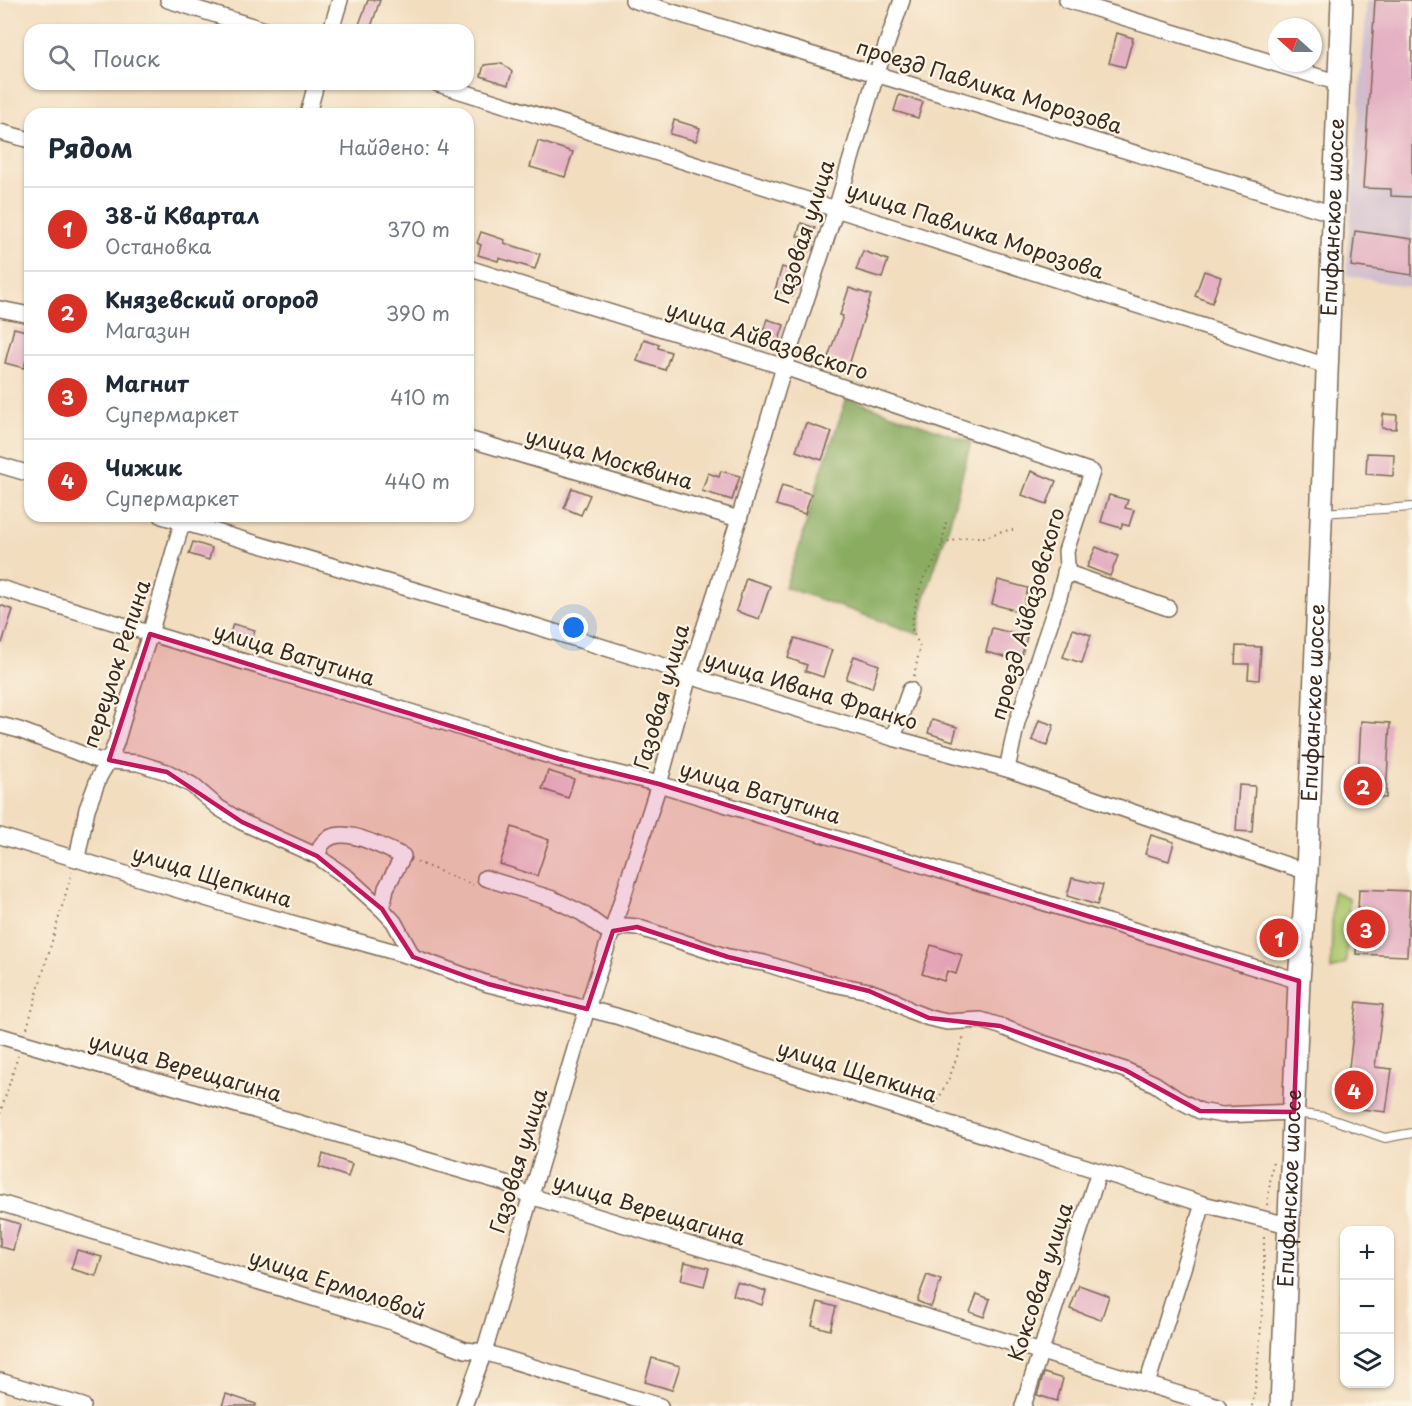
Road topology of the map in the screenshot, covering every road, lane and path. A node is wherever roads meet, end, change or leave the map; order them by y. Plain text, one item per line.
1 (168, 0) edge
2 (340, 0) edge
3 (633, 0) edge
4 (902, 0) edge
5 (1067, 0) edge
6 (1342, 0) edge
7 (246, 24) edge
8 (333, 24) edge
9 (876, 75) junction
10 (1339, 83) junction
11 (314, 90) edge
12 (457, 90) edge
13 (310, 108) edge
14 (0, 132) edge
15 (24, 138) edge
16 (836, 208) junction
17 (1334, 214) junction
18 (474, 270) edge
19 (0, 309) edge
20 (24, 314) edge
21 (1326, 366) junction
22 (784, 367) junction
23 (474, 441) edge
24 (0, 465) edge
25 (24, 472) edge
26 (1092, 472) joint
27 (1412, 507) edge
28 (1321, 513) junction
29 (739, 519) junction
30 (182, 522) edge
31 (193, 522) edge
32 (946, 522) dead end
33 (1014, 530) dead end
34 (942, 544) junction
35 (1065, 572) junction
36 (0, 588) edge
37 (1168, 608) dead end
38 (150, 634) junction
39 (688, 676) junction
40 (910, 690) joint
41 (0, 725) edge
42 (893, 738) junction
43 (109, 760) junction
44 (1007, 769) junction
45 (659, 784) junction
46 (0, 836) edge
47 (317, 856) junction
48 (403, 856) junction
49 (77, 858) junction
50 (1307, 872) junction
51 (485, 878) joint
52 (382, 909) junction
53 (613, 931) junction
54 (413, 957) junction
55 (1299, 981) junction
56 (587, 1009) junction
57 (969, 1020) junction
58 (0, 1036) edge
59 (22, 1043) junction
60 (1294, 1112) junction
61 (0, 1114) edge
62 (930, 1117) junction
63 (1412, 1133) edge
64 (1273, 1156) dead end
65 (1099, 1171) junction
66 (530, 1196) junction
67 (0, 1203) edge
68 (1203, 1204) junction
69 (1265, 1221) junction
70 (1288, 1225) junction
71 (1041, 1351) junction
72 (484, 1352) junction
73 (0, 1381) edge
74 (1148, 1384) junction
75 (83, 1406) edge
76 (464, 1406) edge
77 (660, 1406) edge
78 (1023, 1406) edge
79 (1218, 1406) edge
80 (1252, 1406) edge
81 (1281, 1406) edge

1 - 7 street
2 - 8 street
3 - 9 street, проезд Павлика Морозова
4 - 9 street, Газовая улица
5 - 10 street
6 - 10 main road, Епифанское шоссе
9 - 16 street, Газовая улица
9 - 17 street, проезд Павлика Морозова
10 - 17 main road, Епифанское шоссе
11 - 13 street
12 - 16 street, улица Павлика Морозова
14 - 15 street
16 - 21 street, улица Павлика Морозова
16 - 22 street, Газовая улица
17 - 21 main road, Епифанское шоссе
18 - 22 street, улица Айвазовского
19 - 20 street
21 - 28 main road, Епифанское шоссе
22 - 26 street, улица Айвазовского
22 - 29 street, Газовая улица
23 - 29 street, улица Москвина
24 - 25 street
26 - 35 street, проезд Айвазовского
27 - 28 lane
28 - 50 main road, Епифанское шоссе
29 - 39 street, Газовая улица
30 - 38 street, переулок Репина
31 - 39 street, улица Ивана Франко
32 - 34 path
33 - 34 path
34 - 40 path
35 - 37 street
35 - 44 street, проезд Айвазовского
36 - 38 street, улица Ватутина
38 - 43 street, переулок Репина
38 - 45 street, улица Ватутина
39 - 42 street, улица Ивана Франко
39 - 45 street, Газовая улица
40 - 42 street
41 - 43 street
42 - 44 street, улица Ивана Франко
43 - 47 street
43 - 49 street, переулок Репина
44 - 50 street, улица Ивана Франко
45 - 53 street, Газовая улица
45 - 55 street, улица Ватутина
46 - 49 street, улица Щепкина
47 - 48 street
47 - 52 street
48 - 51 path
48 - 52 street
49 - 54 street, улица Щепкина
49 - 59 path
50 - 55 main road, Епифанское шоссе
51 - 53 street
52 - 54 street
53 - 56 street, Газовая улица
53 - 57 street
54 - 56 street, улица Щепкина
55 - 60 main road, Епифанское шоссе
56 - 62 street, улица Щепкина
56 - 66 street, Газовая улица
57 - 60 street
57 - 62 path
58 - 59 street, улица Верещагина
59 - 61 path
59 - 66 street, улица Верещагина
60 - 63 lane
60 - 70 main road, Епифанское шоссе
62 - 65 street, улица Щепкина
64 - 69 path
65 - 68 street, улица Щепкина
65 - 71 street, Коксовая улица
66 - 71 street, улица Верещагина
66 - 72 street, Газовая улица
67 - 72 street, улица Ермоловой
68 - 69 street, улица Щепкина
68 - 74 street
69 - 70 street, улица Щепкина
69 - 80 path
70 - 81 main road, Епифанское шоссе
71 - 74 street, улица Верещагина
71 - 78 street, Коксовая улица
72 - 76 street, Газовая улица
72 - 77 street, улица Ермоловой
73 - 75 street
74 - 79 street, улица Верещагина

